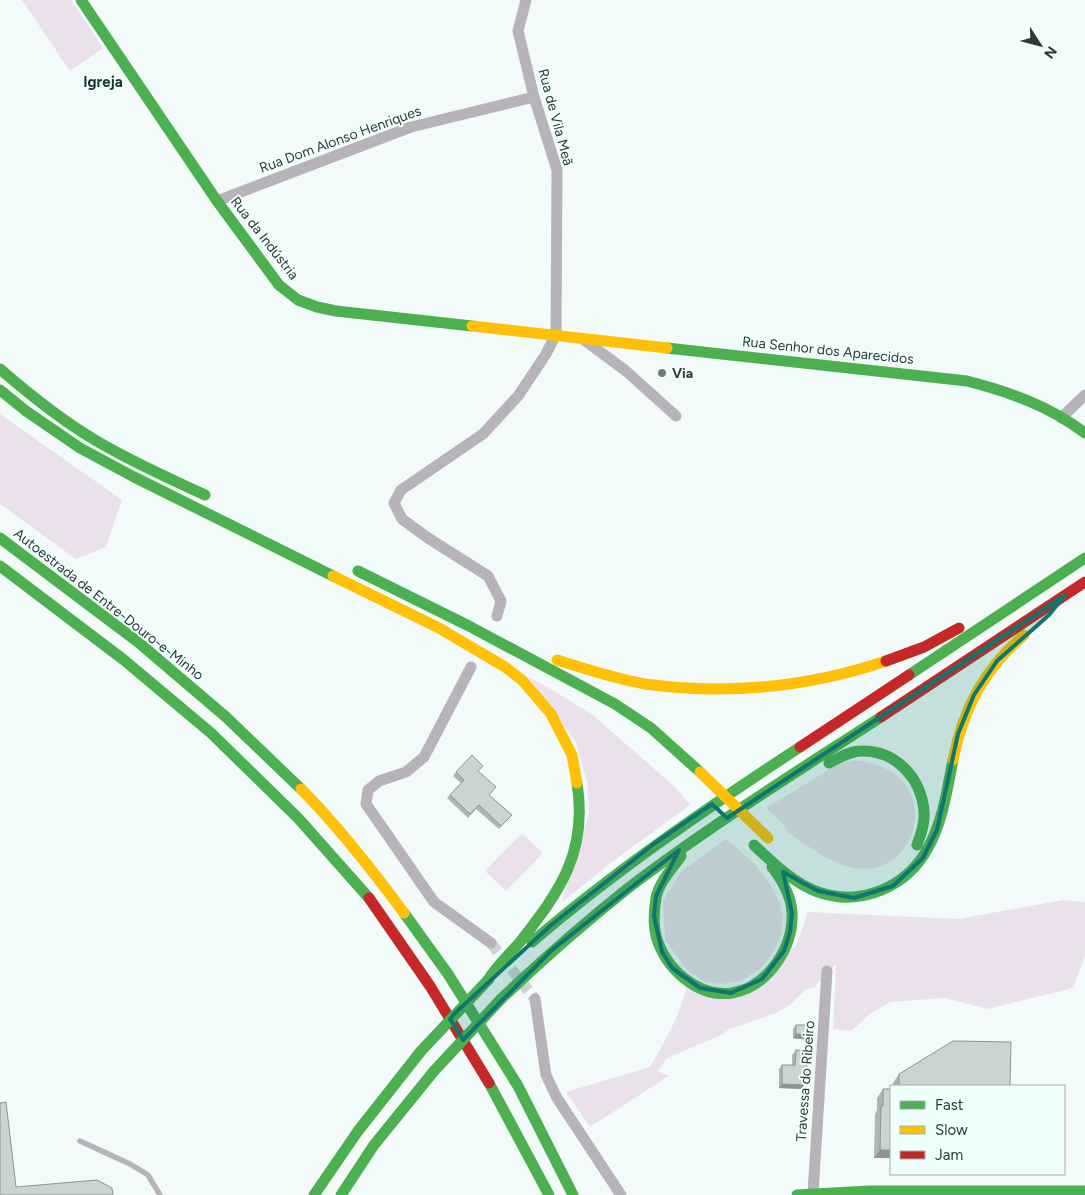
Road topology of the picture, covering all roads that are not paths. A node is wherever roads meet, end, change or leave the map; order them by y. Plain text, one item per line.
1 (81, 0) edge
2 (526, 0) edge
3 (534, 97) junction
4 (217, 201) junction
5 (556, 334) junction
6 (579, 337) junction
7 (0, 369) edge
8 (0, 390) edge
9 (1085, 395) edge
10 (676, 416) dead end
11 (1061, 418) junction
12 (1085, 433) edge
13 (217, 501) dead end
14 (0, 538) edge
15 (1085, 558) edge
16 (0, 566) edge
17 (348, 566) dead end
18 (1085, 582) edge
19 (1065, 595) junction
20 (1007, 610) junction
21 (497, 616) dead end
22 (469, 626) junction
23 (439, 628) junction
24 (471, 667) dead end
25 (638, 733) dead end
26 (799, 770) junction
27 (707, 799) dead end
28 (734, 825) dead end
29 (771, 840) dead end
30 (688, 843) junction
31 (881, 878) dead end
32 (491, 943) tunnel mouth
33 (827, 971) dead end
34 (488, 980) junction
35 (535, 999) tunnel mouth
36 (80, 1141) dead end
37 (570, 1190) edge
38 (547, 1191) edge
39 (814, 1193) junction
40 (1077, 1193) edge
41 (1053, 1194) edge
42 (160, 1195) edge
43 (314, 1195) edge
44 (341, 1195) edge
45 (621, 1195) edge
46 (797, 1195) edge

1 - 4 main road, Rua da Indústria
2 - 3 street, Rua de Vila Meã
3 - 4 street, Rua Dom Alonso Henriques
3 - 5 street, Rua de Vila Meã
4 - 5 main road, Rua da Indústria
5 - 6 main road, Rua Senhor dos Aparecidos
5 - 21 street
6 - 10 street
6 - 11 main road, Rua Senhor dos Aparecidos
7 - 13 main road
8 - 23 main road
9 - 11 street
11 - 12 main road, Rua Senhor dos Aparecidos
14 - 37 main road, Autoestrada de Entre-Douro-e-Minho
15 - 20 main road
16 - 38 main road
17 - 22 main road
18 - 19 main road
19 - 26 main road
19 - 30 main road
20 - 22 main road
20 - 34 main road
22 - 29 main road, bridge
23 - 25 main road
23 - 34 main road
24 - 32 street
26 - 30 main road
26 - 31 main road
27 - 28 main road
30 - 44 main road, bridge
33 - 39 street, Travessa do Ribeiro
34 - 43 main road, bridge
35 - 45 street
36 - 42 lane
39 - 41 main road
39 - 46 main road
40 - 41 main road

